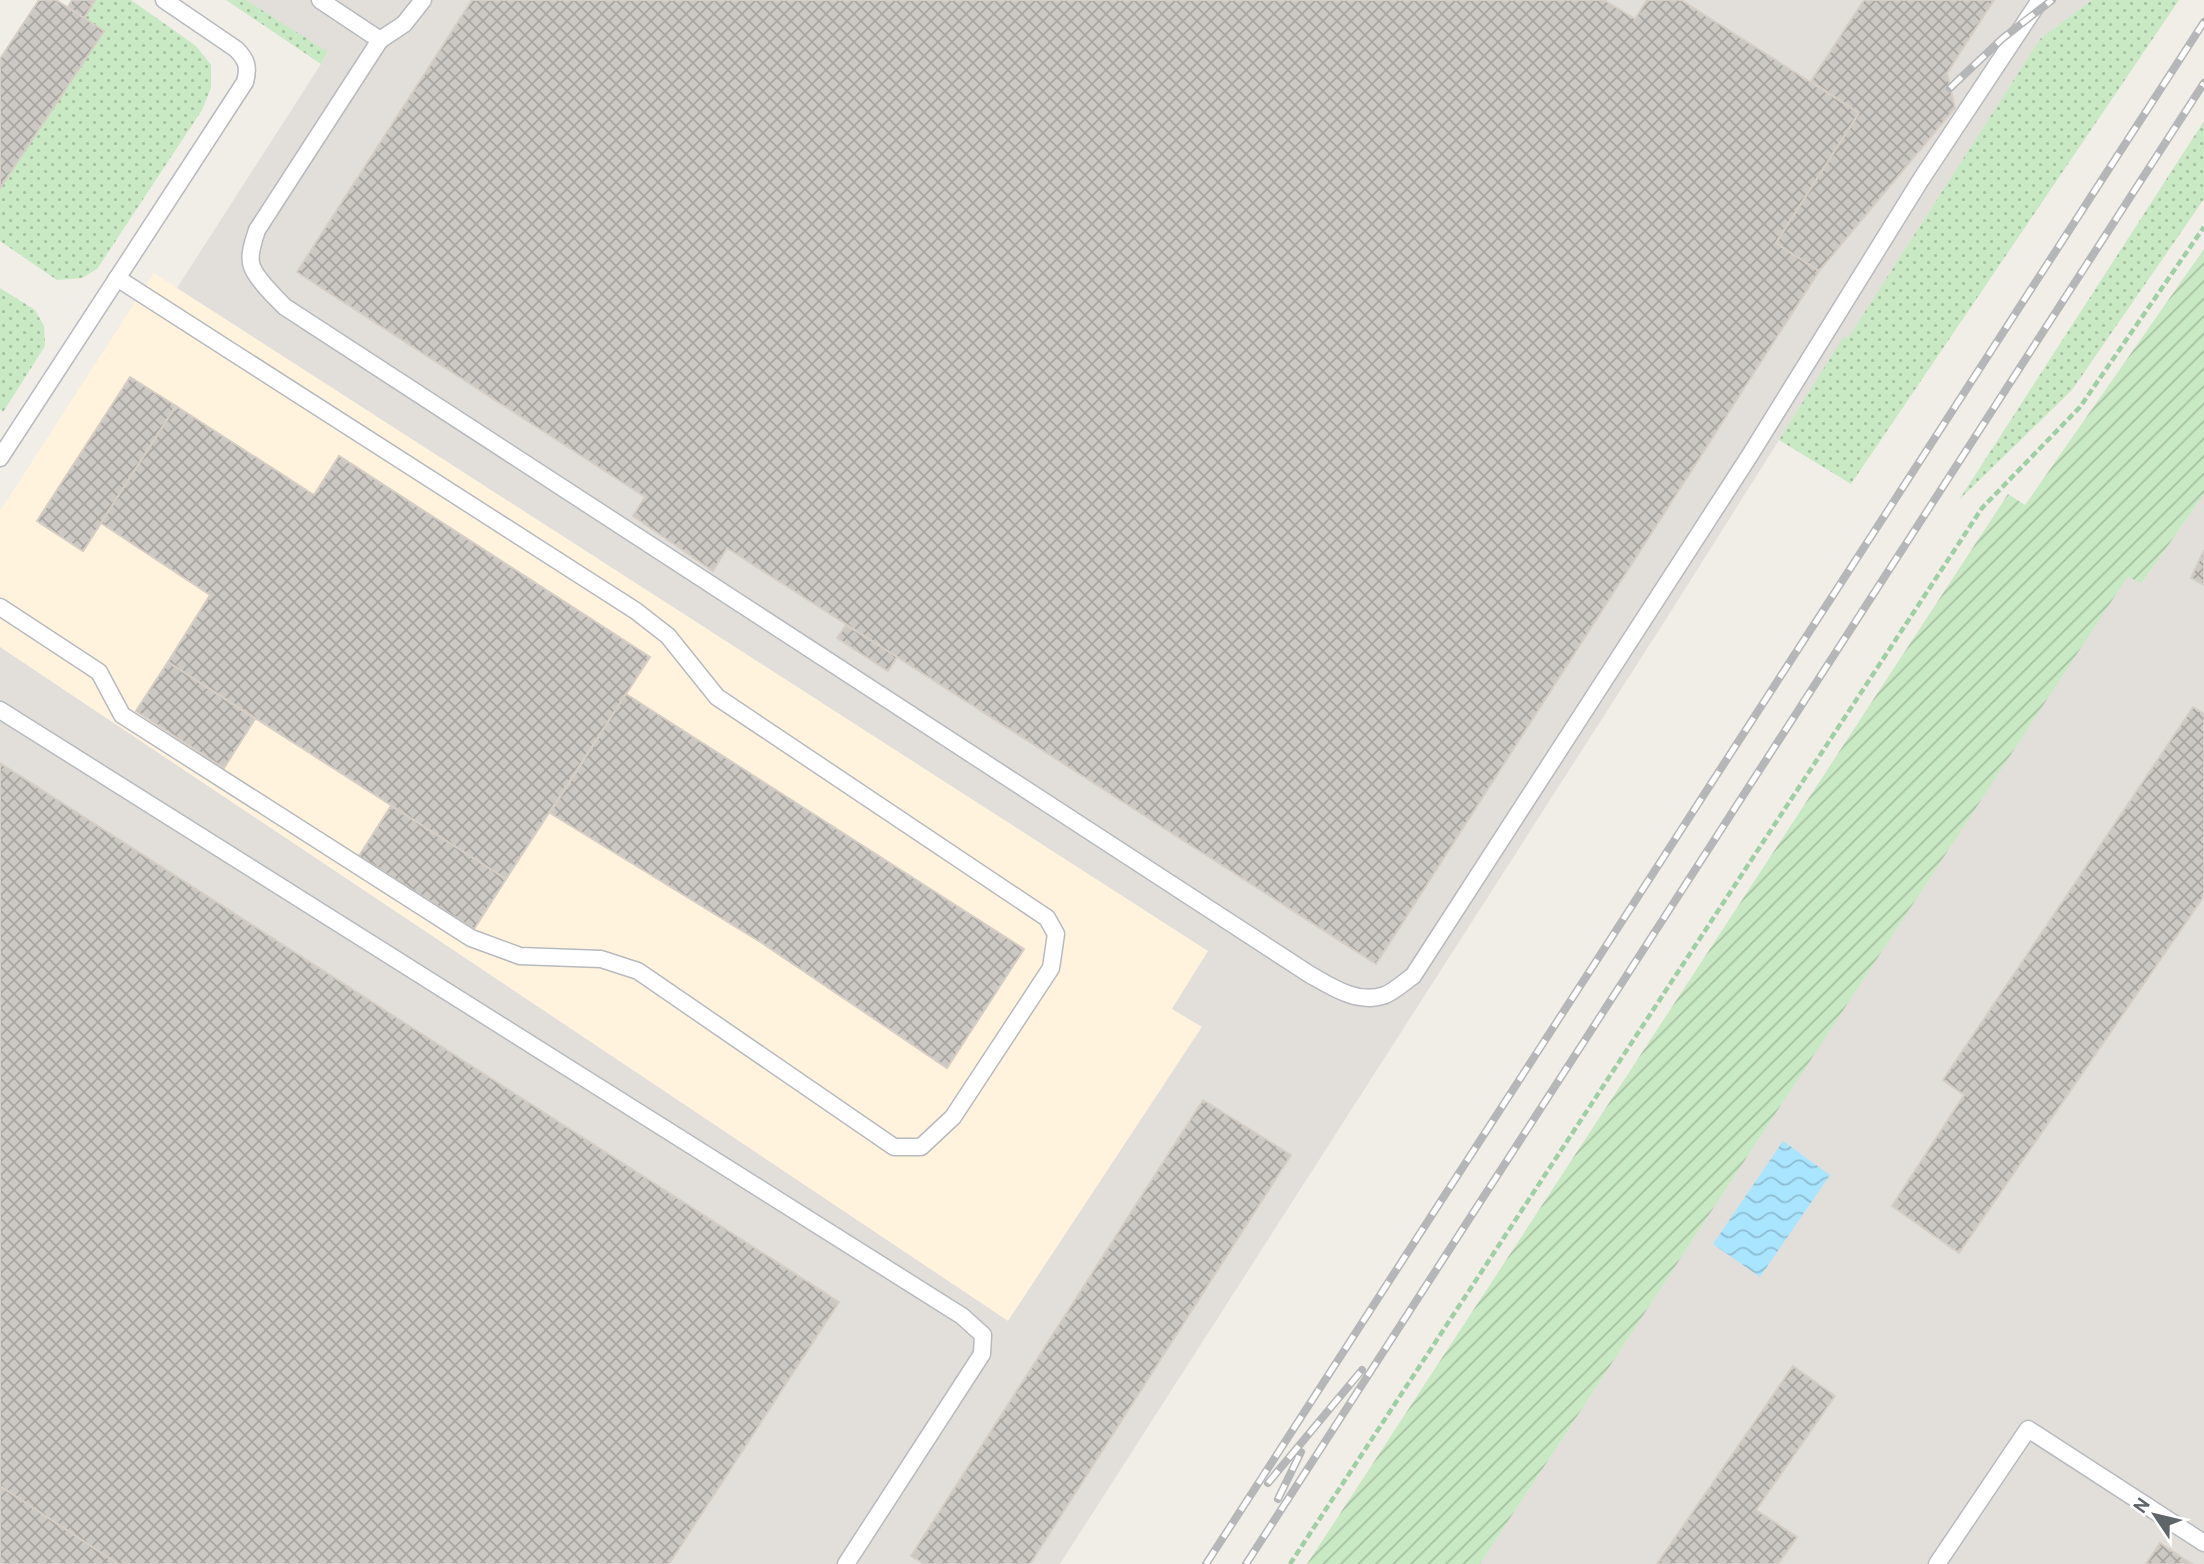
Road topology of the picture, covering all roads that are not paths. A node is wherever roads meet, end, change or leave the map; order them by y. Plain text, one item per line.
1 (164, 0) edge
2 (320, 0) edge
3 (422, 0) edge
4 (2040, 0) edge
5 (380, 40) junction
6 (117, 278) junction
7 (0, 458) edge
8 (0, 607) edge
9 (0, 710) edge
10 (2204, 1544) edge
11 (846, 1564) edge
12 (1937, 1564) edge

1 - 6 lane
2 - 5 lane
3 - 5 lane
4 - 5 lane
6 - 7 lane
6 - 8 lane
9 - 11 lane
10 - 12 lane

